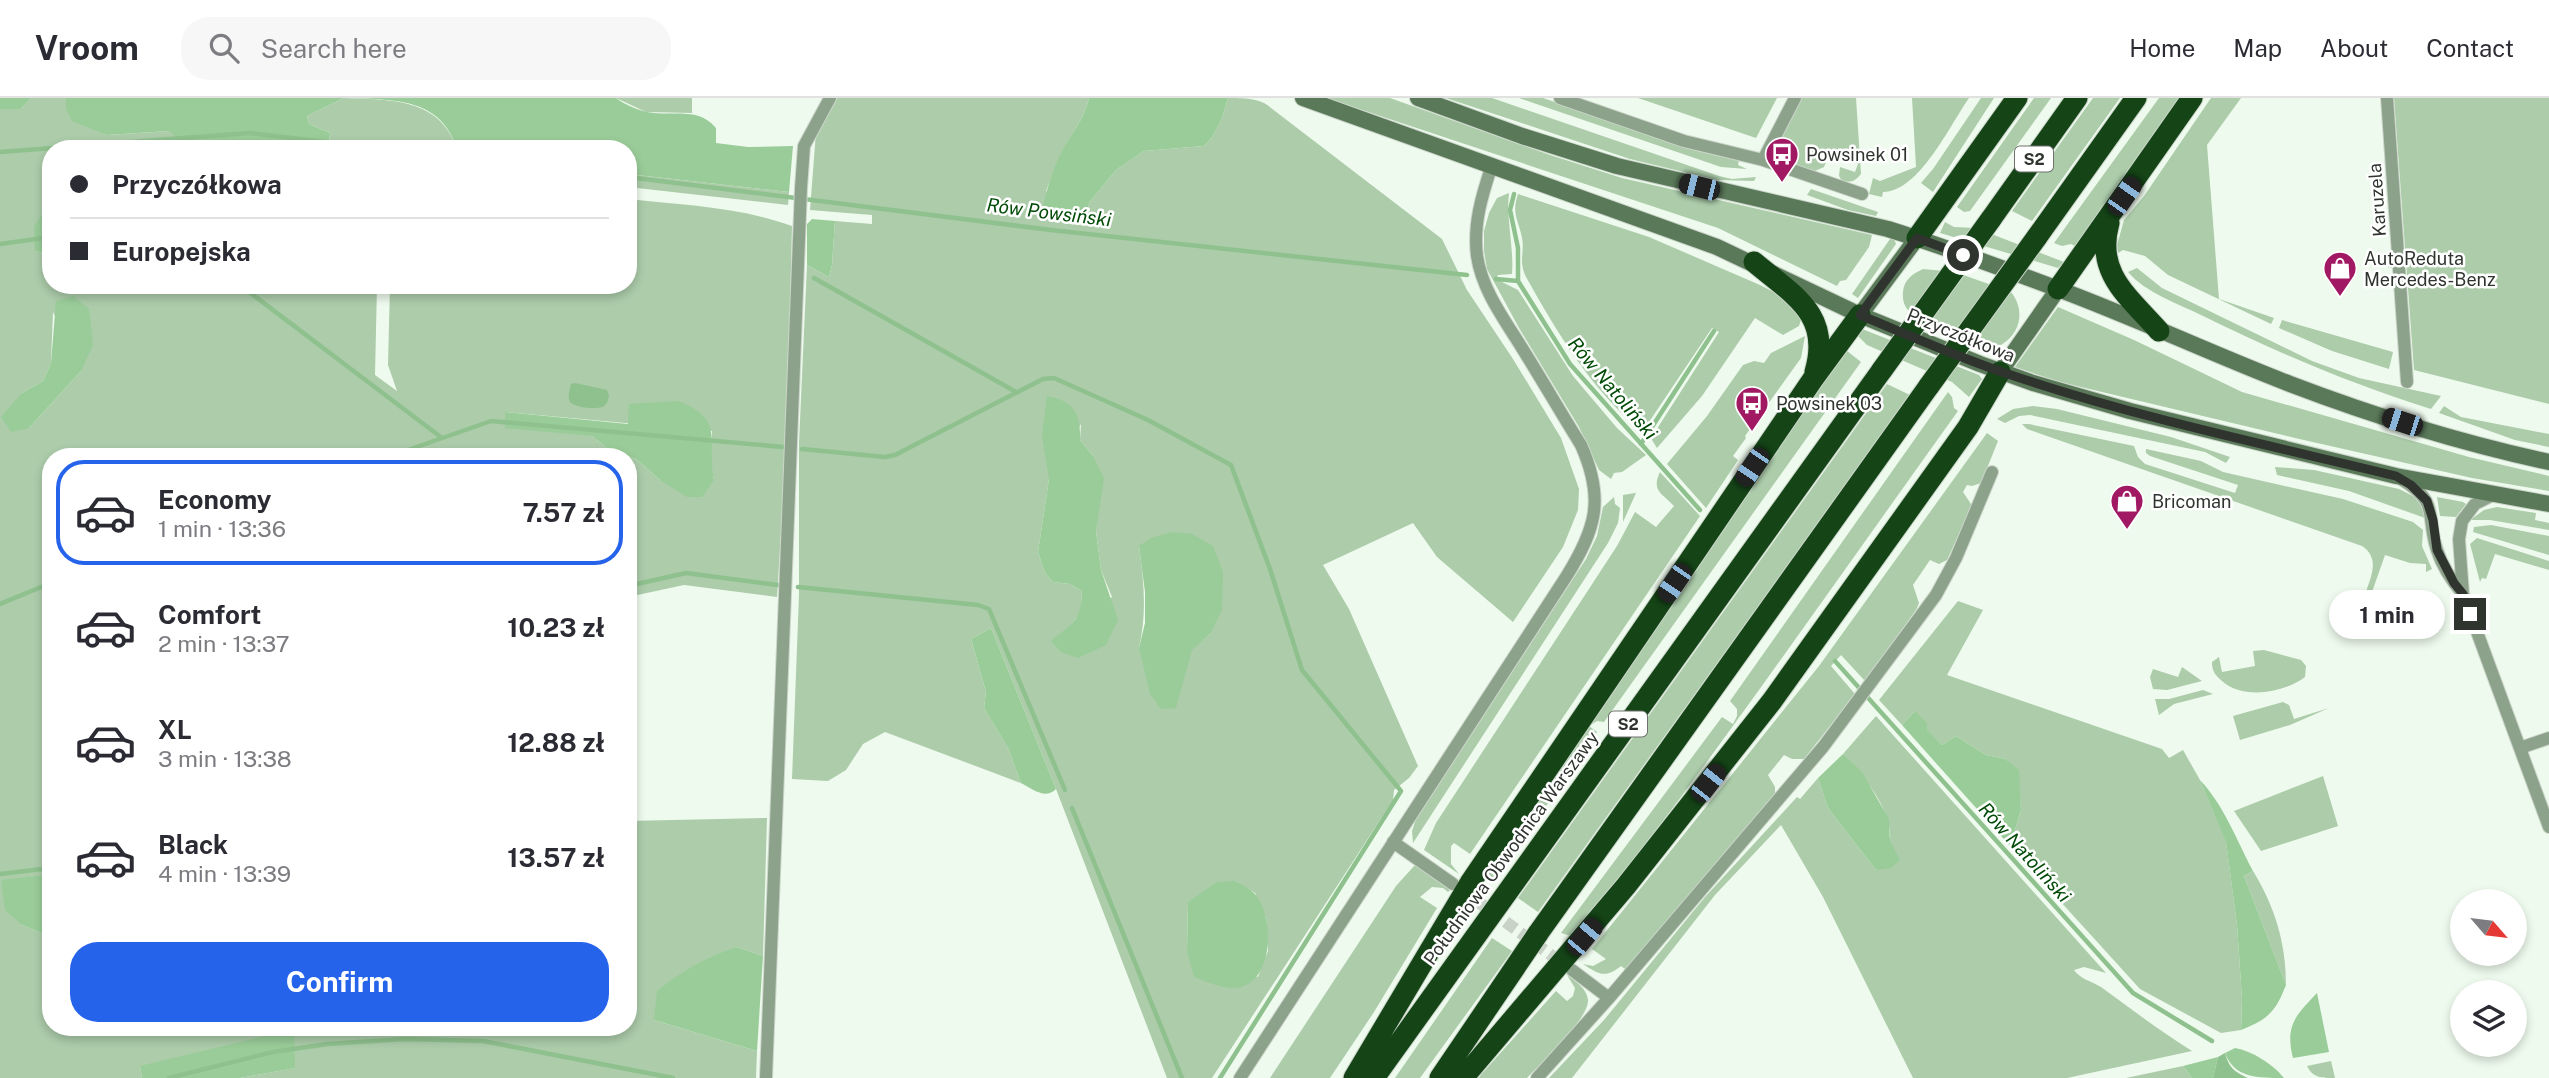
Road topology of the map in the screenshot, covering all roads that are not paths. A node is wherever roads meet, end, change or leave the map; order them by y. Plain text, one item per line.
1 (830, 98) edge
2 (1303, 98) edge
3 (1418, 98) edge
4 (1560, 98) edge
5 (1795, 98) edge
6 (2017, 98) edge
7 (2077, 98) edge
8 (2136, 98) edge
9 (2192, 98) edge
10 (2388, 98) edge
11 (1763, 160) junction
12 (1492, 165) junction
13 (1862, 194) dead end
14 (2111, 216) junction
15 (1917, 238) junction
16 (1754, 262) junction
17 (2058, 289) junction
18 (1860, 315) junction
19 (2159, 331) junction
20 (2000, 372) junction
21 (1813, 379) junction
22 (2407, 382) dead end
23 (2549, 463) edge
24 (1992, 472) dead end
25 (2396, 476) junction
26 (2493, 495) junction
27 (2549, 504) edge
28 (2463, 594) junction
29 (2549, 738) edge
30 (2520, 748) junction
31 (2549, 827) edge
32 (1394, 842) junction
33 (1453, 884) tunnel mouth
34 (1572, 970) tunnel mouth
35 (1609, 998) junction
36 (766, 1078) edge
37 (1241, 1078) edge
38 (1354, 1078) edge
39 (1374, 1078) edge
40 (1440, 1078) edge
41 (1463, 1078) edge
42 (1537, 1078) edge

1 - 36 street
2 - 12 main road, Przyczółkowa
3 - 15 main road
4 - 11 street
5 - 11 street
6 - 15 highway
7 - 39 highway, Południowa Obwodnica Warszawy / S2, bridge
8 - 40 highway, S2, bridge
9 - 14 highway
10 - 22 street, Karuzela
11 - 13 street
12 - 16 main road, Przyczółkowa
12 - 32 street
14 - 17 highway
14 - 19 highway
15 - 17 main road
15 - 18 main road
16 - 18 main road, Przyczółkowa
16 - 21 highway
17 - 19 main road
17 - 20 main road
18 - 20 main road, Przyczółkowa
18 - 21 highway
19 - 23 main road
20 - 25 main road, Przyczółkowa
20 - 41 highway
21 - 38 highway
24 - 35 street
25 - 26 main road, Przyczółkowa
25 - 28 street
26 - 27 main road, Przyczółkowa
26 - 28 street
28 - 30 street
29 - 30 street
30 - 31 street
32 - 33 street
32 - 37 street
34 - 35 street
35 - 42 street

